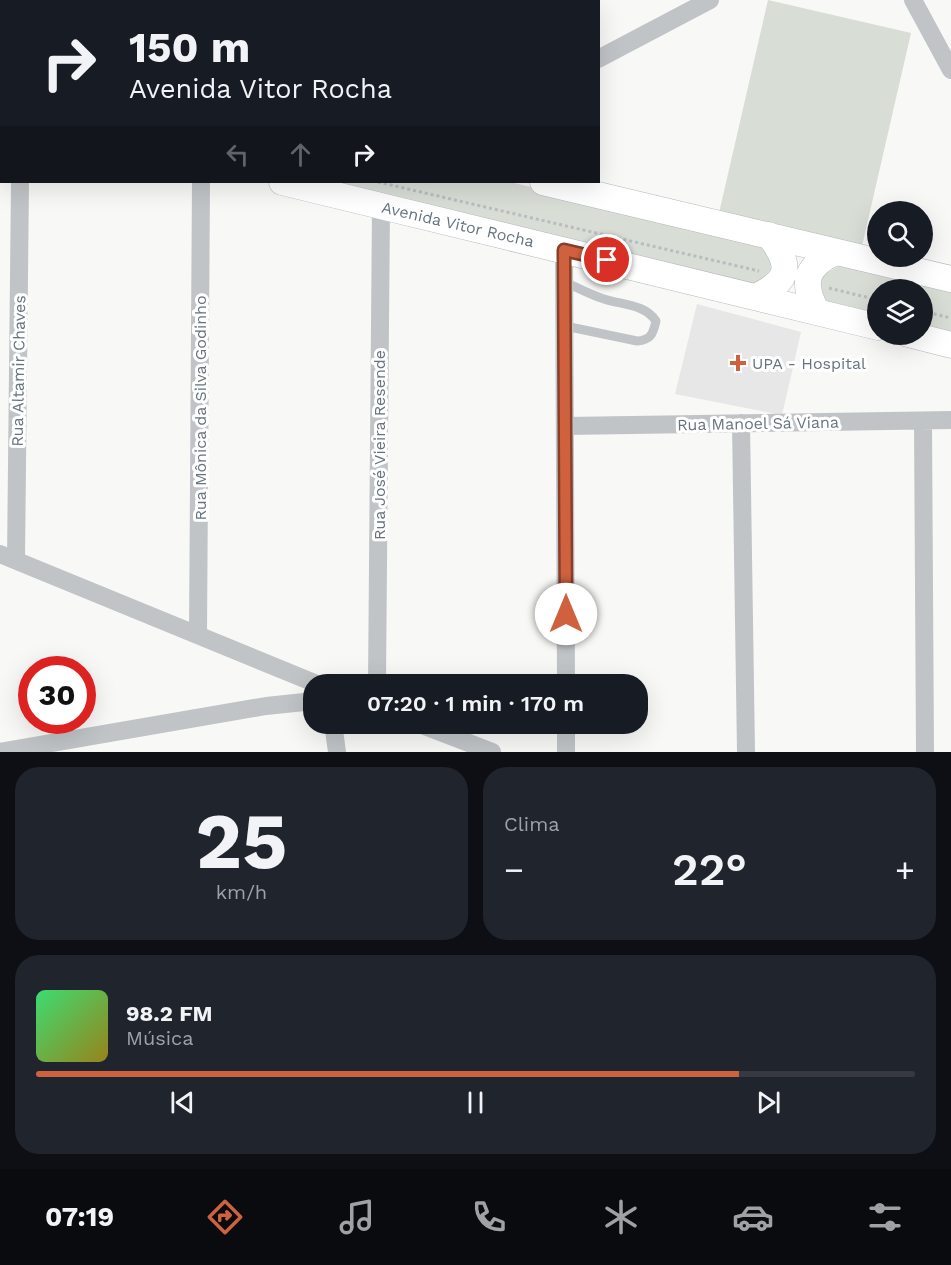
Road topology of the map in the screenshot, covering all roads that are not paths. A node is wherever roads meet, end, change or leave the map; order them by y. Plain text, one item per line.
1 (710, 0) edge
2 (913, 0) edge
3 (600, 58) edge
4 (951, 70) edge
5 (20, 183) edge
6 (201, 183) edge
7 (290, 183) edge
8 (547, 183) edge
9 (379, 194) edge
10 (769, 235) junction
11 (564, 250) junction
12 (836, 252) junction
13 (951, 279) edge
14 (795, 280) junction
15 (565, 282) junction
16 (755, 297) junction
17 (817, 312) junction
18 (867, 324) edge
19 (565, 326) junction
20 (933, 340) edge
21 (951, 345) edge
22 (951, 420) edge
23 (923, 421) junction
24 (741, 423) junction
25 (565, 426) junction
26 (6, 560) edge
27 (198, 635) junction
28 (377, 674) edge
29 (566, 674) edge
30 (303, 678) edge
31 (303, 701) edge
32 (335, 734) edge
33 (445, 734) edge
34 (566, 734) edge
35 (0, 752) edge
36 (337, 752) edge
37 (492, 752) edge
38 (566, 752) edge
39 (746, 752) edge
40 (925, 752) edge

1 - 3 street
2 - 4 street
5 - 26 street, Rua Altamir Chaves
6 - 27 street, Rua Mônica da Silva Godinho
7 - 9 street, Avenida Vitor Rocha
8 - 10 street
9 - 11 street, Avenida Vitor Rocha
9 - 28 street, Rua José Vieira Resende
10 - 12 street
10 - 14 street
11 - 15 street
11 - 16 street, Avenida Vitor Rocha
12 - 13 street
12 - 14 street
14 - 16 street
14 - 17 street
15 - 19 street
15 - 19 lane
16 - 17 street, Avenida Vitor Rocha
17 - 18 street, Avenida Vitor Rocha
19 - 25 street
20 - 21 street
22 - 23 street, Rua Manoel Sá Viana
23 - 24 street, Rua Manoel Sá Viana
23 - 40 street
24 - 25 street, Rua Manoel Sá Viana
24 - 39 street
25 - 29 street
26 - 27 street
27 - 30 street
31 - 35 street
32 - 36 street
33 - 37 street
34 - 38 street

